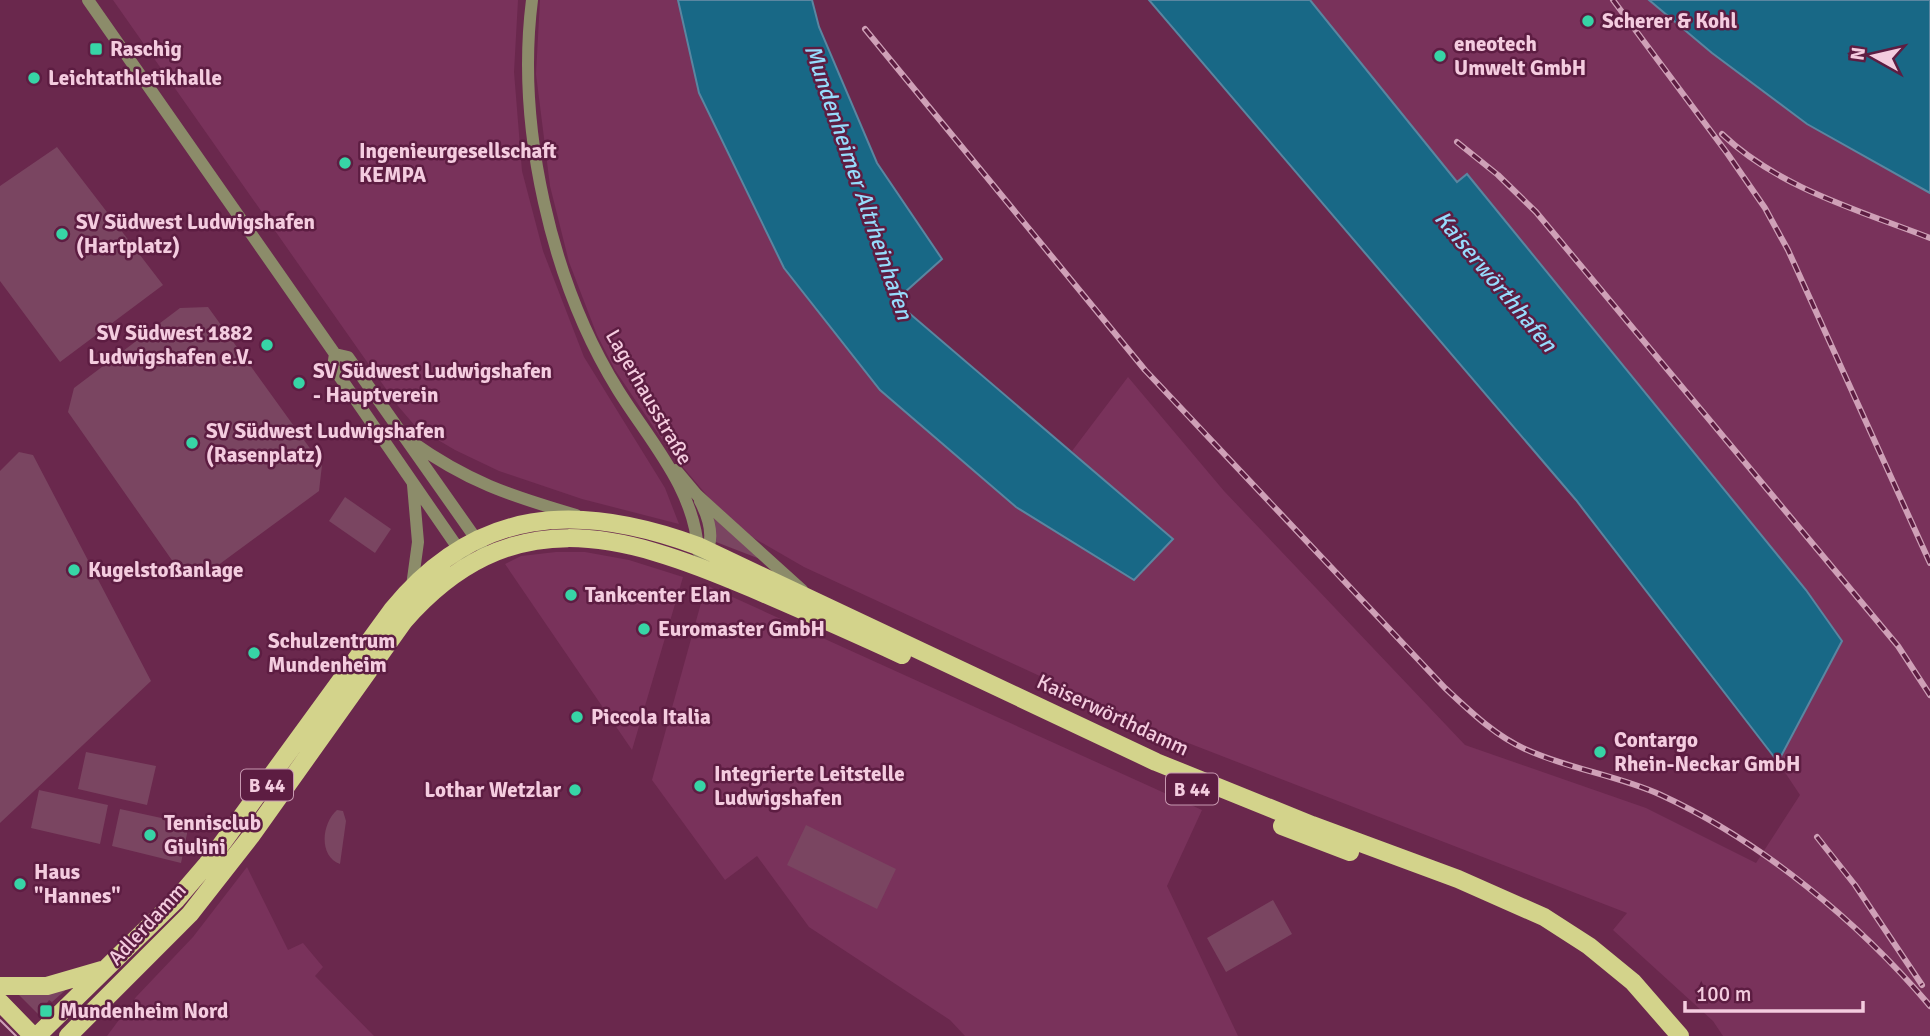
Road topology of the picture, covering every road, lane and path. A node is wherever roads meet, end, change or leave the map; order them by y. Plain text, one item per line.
1 (88, 0) edge
2 (532, 0) edge
3 (335, 354) junction
4 (399, 432) junction
5 (663, 456) junction
6 (413, 481) junction
7 (697, 495) junction
8 (590, 520) junction
9 (476, 539) junction
10 (458, 548) junction
11 (701, 554) junction
12 (488, 555) junction
13 (469, 564) junction
14 (412, 586) junction
15 (810, 597) junction
16 (105, 969) junction
17 (0, 986) edge
18 (0, 1002) edge
19 (88, 1017) junction
20 (35, 1036) edge
21 (68, 1036) edge
22 (81, 1036) edge
23 (1665, 1036) edge
24 (1680, 1036) edge

1 - 3 street
2 - 5 street, Lagerhausstraße
3 - 4 street
3 - 6 street
4 - 8 street
4 - 9 street
5 - 7 street
5 - 11 street, Lagerhausstraße
6 - 10 street
6 - 14 street
7 - 11 street
7 - 15 street
8 - 9 main road, B 44
8 - 11 main road, B 44
9 - 10 main road, B 44
9 - 12 street
10 - 13 street
10 - 14 main road, B 44
11 - 12 main road, Adlerdamm / B 44
11 - 15 main road, Kaiserwörthdamm / B 44
11 - 23 main road, Kaiserwörthdamm / B 44
12 - 13 main road, Adlerdamm / B 44
13 - 19 main road, Adlerdamm / B 44
14 - 16 main road, Adlerdamm / B 44
15 - 24 main road, Kaiserwörthdamm / B 44
16 - 17 main road
16 - 20 main road, Adlerdamm / B 44
18 - 20 main road, B 44
19 - 21 main road, Adlerdamm / B 44
19 - 22 main road

